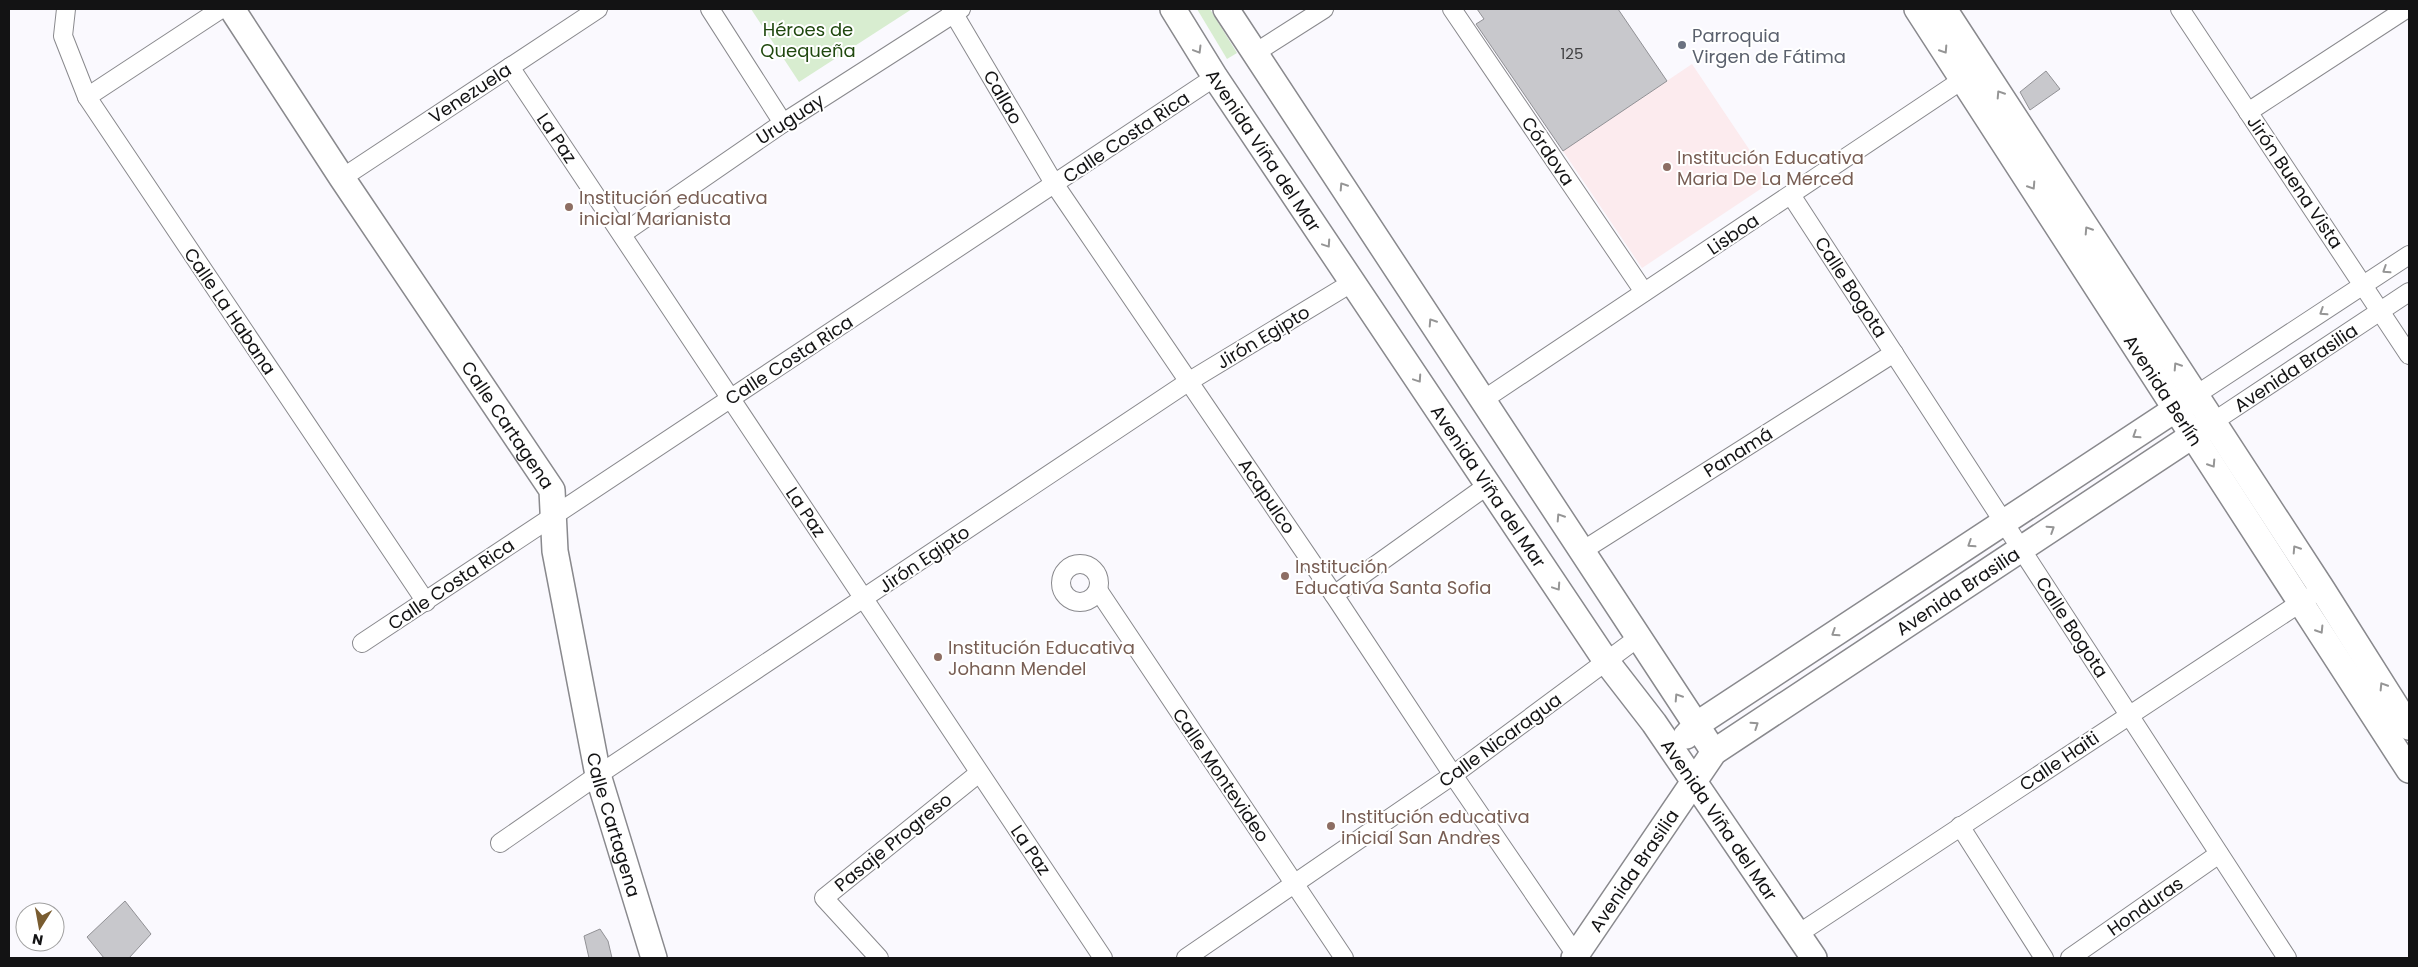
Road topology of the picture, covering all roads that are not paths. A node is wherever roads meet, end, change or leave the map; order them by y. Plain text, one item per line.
1 (66, 9) edge
2 (221, 9) edge
3 (232, 9) edge
4 (598, 9) edge
5 (710, 9) edge
6 (1173, 9) edge
7 (1226, 9) edge
8 (1324, 9) edge
9 (1452, 9) edge
10 (1917, 9) edge
11 (1944, 9) edge
12 (2180, 9) edge
13 (2406, 9) edge
14 (956, 10) edge
15 (1255, 53) junction
16 (510, 67) junction
17 (1972, 73) junction
18 (1215, 77) junction
19 (87, 97) junction
20 (2248, 112) junction
21 (782, 123) junction
22 (342, 178) junction
23 (1055, 185) junction
24 (1791, 195) junction
25 (622, 234) junction
26 (2409, 255) edge
27 (1353, 282) junction
28 (2363, 285) junction
29 (1644, 292) junction
30 (2409, 292) edge
31 (2381, 311) junction
32 (1894, 353) junction
33 (2409, 355) edge
34 (1188, 382) junction
35 (731, 398) junction
36 (1483, 400) junction
37 (2186, 402) junction
38 (2203, 428) junction
39 (1488, 485) junction
40 (555, 514) junction
41 (2004, 522) junction
42 (2021, 549) junction
43 (1582, 551) junction
44 (1098, 590) dead end
45 (1334, 595) junction
46 (2312, 595) junction
47 (864, 599) junction
48 (426, 602) junction
49 (1639, 638) junction
50 (362, 643) dead end
51 (1606, 661) junction
52 (2129, 715) junction
53 (1696, 725) junction
54 (2409, 727) edge
55 (1672, 751) junction
56 (1714, 752) junction
57 (2409, 770) edge
58 (980, 773) junction
59 (598, 775) junction
60 (1453, 775) junction
61 (1693, 783) junction
62 (1960, 826) junction
63 (500, 844) dead end
64 (2220, 854) junction
65 (1293, 884) junction
66 (1798, 934) junction
67 (1576, 957) edge
68 (654, 958) edge
69 (879, 958) edge
70 (1103, 958) edge
71 (1186, 958) edge
72 (1344, 958) edge
73 (1814, 958) edge
74 (2044, 958) edge
75 (2070, 958) edge
76 (2287, 958) edge

1 - 19 street, Calle La Habana
2 - 19 street
3 - 22 street, Calle Cartagena
4 - 16 street, Venezuela
5 - 21 street
6 -> 18 street, Avenida Viña del Mar
7 - 15 street, Avenida Viña del Mar
8 - 15 street
9 - 29 street, Córdova
10 -> 17 street, Avenida Berlín
11 - 17 street, Avenida Berlín
12 - 20 street, Jirón Buena Vista
13 - 20 street
14 - 21 street, Uruguay
14 - 23 street, Callao
36 -> 15 street, Avenida Viña del Mar
16 - 22 street, Venezuela
16 - 25 street, La Paz
17 - 24 street, Lisboa
17 - 37 street, Avenida Berlín
18 - 23 street, Calle Costa Rica
18 -> 27 street, Avenida Viña del Mar
19 - 48 street, Calle La Habana
20 - 28 street, Jirón Buena Vista
21 - 25 street, Uruguay
22 - 40 street, Calle Cartagena
23 - 34 street, Acapulco
23 - 35 street, Calle Costa Rica
24 - 29 street, Lisboa
24 - 32 street, Calle Bogota
25 - 35 street, La Paz
26 -> 28 street, Avenida Brasilia
27 - 34 street, Jirón Egipto
27 -> 39 street, Avenida Viña del Mar
28 - 31 street, Jirón Buena Vista
28 -> 37 street, Avenida Brasilia
29 - 36 street, Lisboa
30 - 31 street, Avenida Brasilia
31 - 33 street, Jirón Buena Vista
31 - 38 street, Avenida Brasilia
32 - 41 street, Calle Bogota
32 - 43 street, Panamá
34 - 45 street, Acapulco
34 - 47 street, Jirón Egipto
35 - 40 street, Calle Costa Rica
35 - 47 street, La Paz
43 -> 36 street, Avenida Viña del Mar
37 - 38 street, Avenida Berlín
37 -> 41 street, Avenida Brasilia
42 -> 38 street, Avenida Brasilia
38 - 46 street, Avenida Berlín
39 - 45 street
39 -> 51 street, Avenida Viña del Mar
40 - 48 street, Calle Costa Rica
40 - 59 street, Calle Cartagena
41 - 42 street, Calle Bogota
41 -> 53 street, Avenida Brasilia
42 - 52 street, Calle Bogota
56 -> 42 street, Avenida Brasilia
43 - 49 street, Avenida Viña del Mar
44 - 65 street, Calle Montevideo
45 - 60 street, Acapulco
46 - 52 street, Calle Haiti
54 -> 46 street, Avenida Berlín
46 -> 57 street, Avenida Berlín
47 - 58 street, La Paz
47 - 59 street, Jirón Egipto
48 - 50 street, Calle Costa Rica
49 - 51 street, Calle Nicaragua
53 -> 49 street, Avenida Viña del Mar
51 - 55 street, Avenida Viña del Mar
51 - 60 street, Calle Nicaragua
52 - 62 street, Calle Haiti
52 - 64 street, Calle Bogota
53 - 55 street, Avenida Brasilia
53 - 56 street, Avenida Viña del Mar
55 - 61 street, Avenida Viña del Mar
56 - 61 street, Avenida Brasilia
58 - 69 street, Pasaje Progreso
58 - 70 street, La Paz
59 - 63 street, Jirón Egipto
59 - 68 street, Calle Cartagena
60 - 65 street, Calle Nicaragua
60 - 67 street, Acapulco
61 - 66 street, Avenida Viña del Mar
61 - 67 street, Avenida Brasilia
62 - 66 street, Calle Haiti
62 - 74 street
64 - 75 street, Honduras
64 - 76 street, Calle Bogota
65 - 71 street, Calle Nicaragua
65 - 72 street, Calle Montevideo
66 - 73 street, Avenida Viña del Mar

